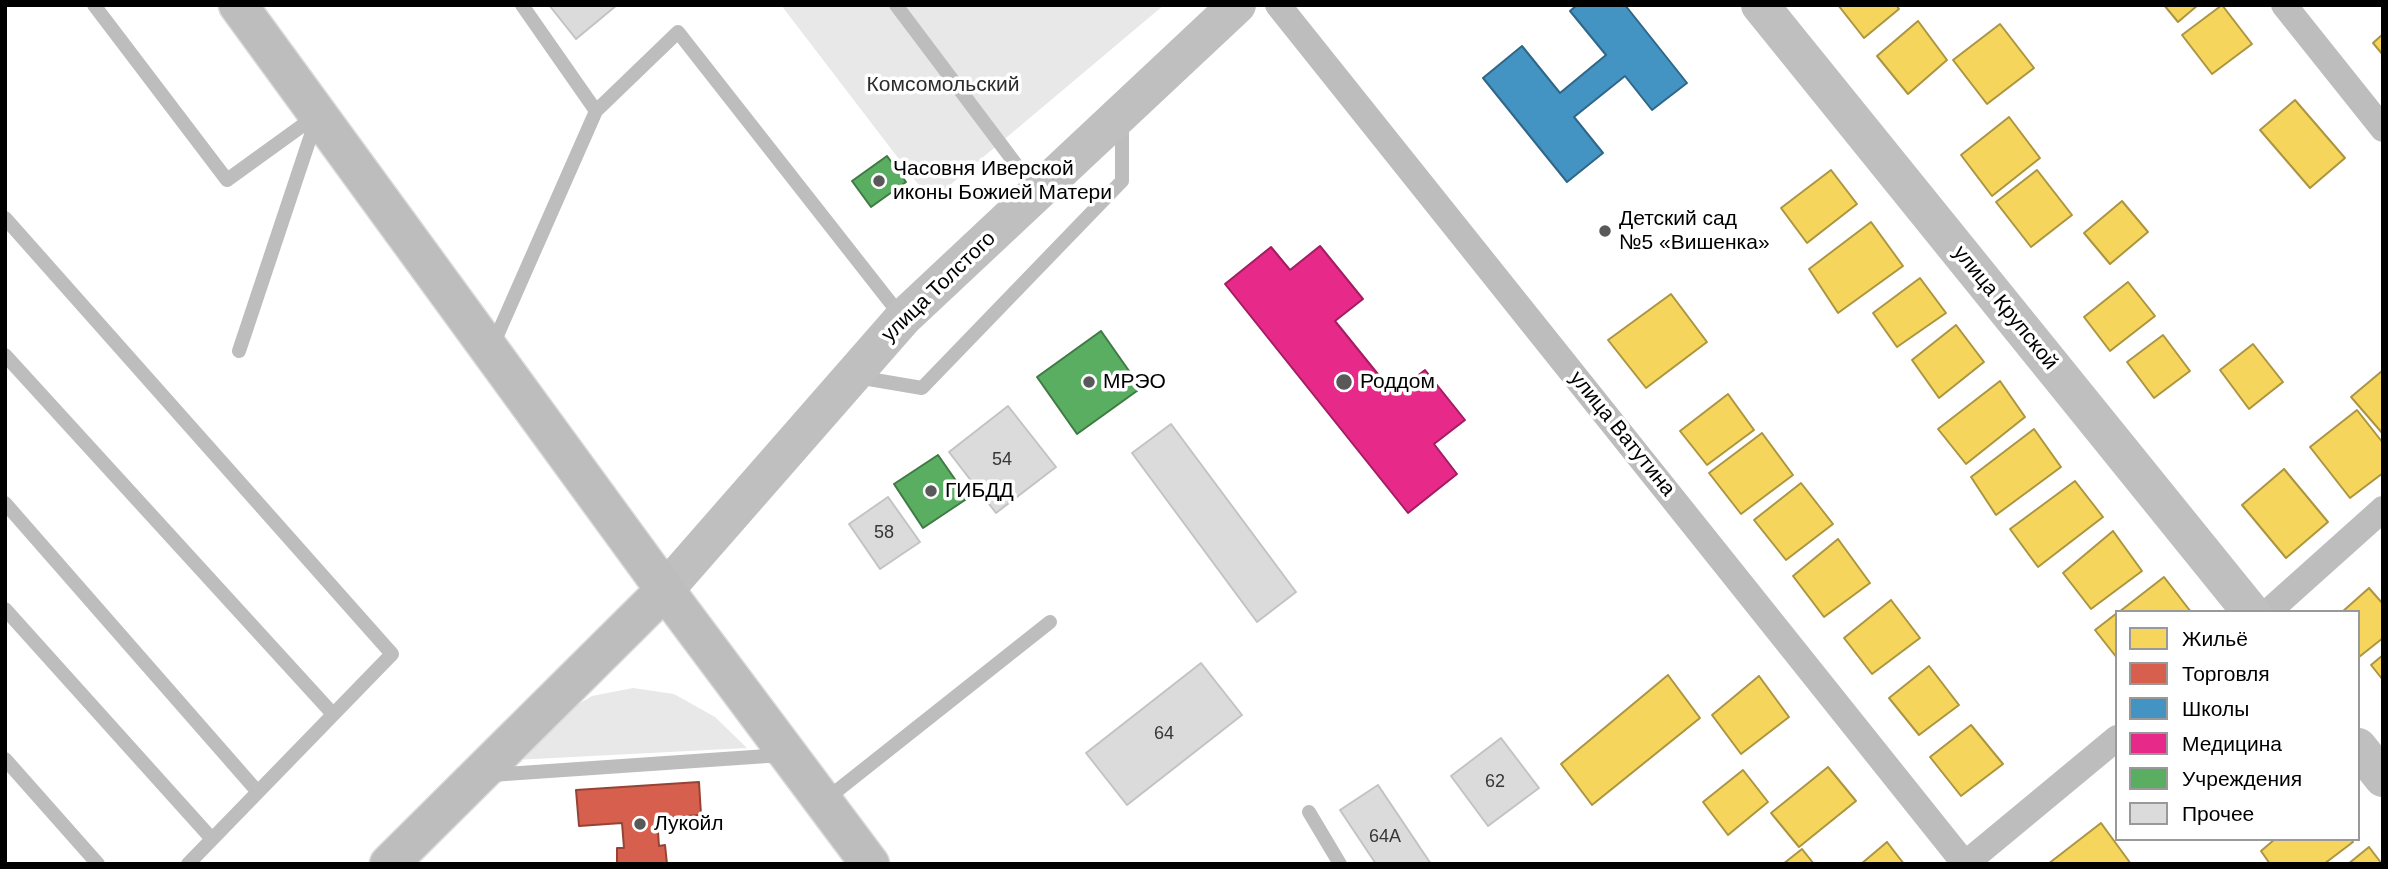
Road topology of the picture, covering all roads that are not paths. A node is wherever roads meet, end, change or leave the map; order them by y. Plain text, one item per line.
1 (94, 5) edge
2 (238, 5) edge
3 (522, 5) edge
4 (896, 5) edge
5 (1237, 5) edge
6 (1278, 5) edge
7 (1760, 5) edge
8 (2284, 5) edge
9 (596, 111) junction
10 (1122, 113) junction
11 (317, 115) junction
12 (2383, 129) edge
13 (1037, 192) junction
14 (5, 218) edge
15 (903, 318) junction
16 (239, 351) dead end
17 (490, 352) junction
18 (5, 355) edge
19 (853, 376) junction
20 (5, 503) edge
21 (2383, 509) edge
22 (665, 590) junction
23 (5, 609) edge
24 (2249, 610) edge
25 (2269, 610) edge
26 (1050, 622) dead end
27 (332, 713) junction
28 (2115, 740) edge
29 (2360, 749) edge
30 (788, 755) junction
31 (5, 759) edge
32 (479, 775) junction
33 (2383, 778) edge
34 (257, 791) junction
35 (823, 802) junction
36 (1309, 812) dead end
37 (212, 839) junction
38 (98, 864) edge
39 (188, 864) edge
40 (389, 864) edge
41 (870, 864) edge
42 (1340, 864) edge
43 (1965, 864) edge

1 - 11 lane
2 - 11 highway
3 - 9 lane
4 - 13 lane
5 - 10 main road, улица Толстого
6 - 43 street, улица Ватутина
7 - 24 main road, улица Крупской
8 - 12 street
9 - 15 lane
9 - 17 lane
10 - 13 main road, улица Толстого
10 - 19 lane
11 - 16 lane
11 - 17 highway
13 - 15 main road, улица Толстого
14 - 27 lane
15 - 19 main road, улица Толстого
17 - 22 highway
18 - 27 lane
19 - 22 main road, улица Толстого
20 - 34 lane
21 - 25 street
22 - 30 highway
22 - 32 highway
23 - 37 lane
26 - 35 lane
27 - 34 lane
28 - 43 street
29 - 33 main road
30 - 32 lane
30 - 35 highway
31 - 38 lane
32 - 40 highway
34 - 37 lane
35 - 41 highway
36 - 42 lane
37 - 39 lane

